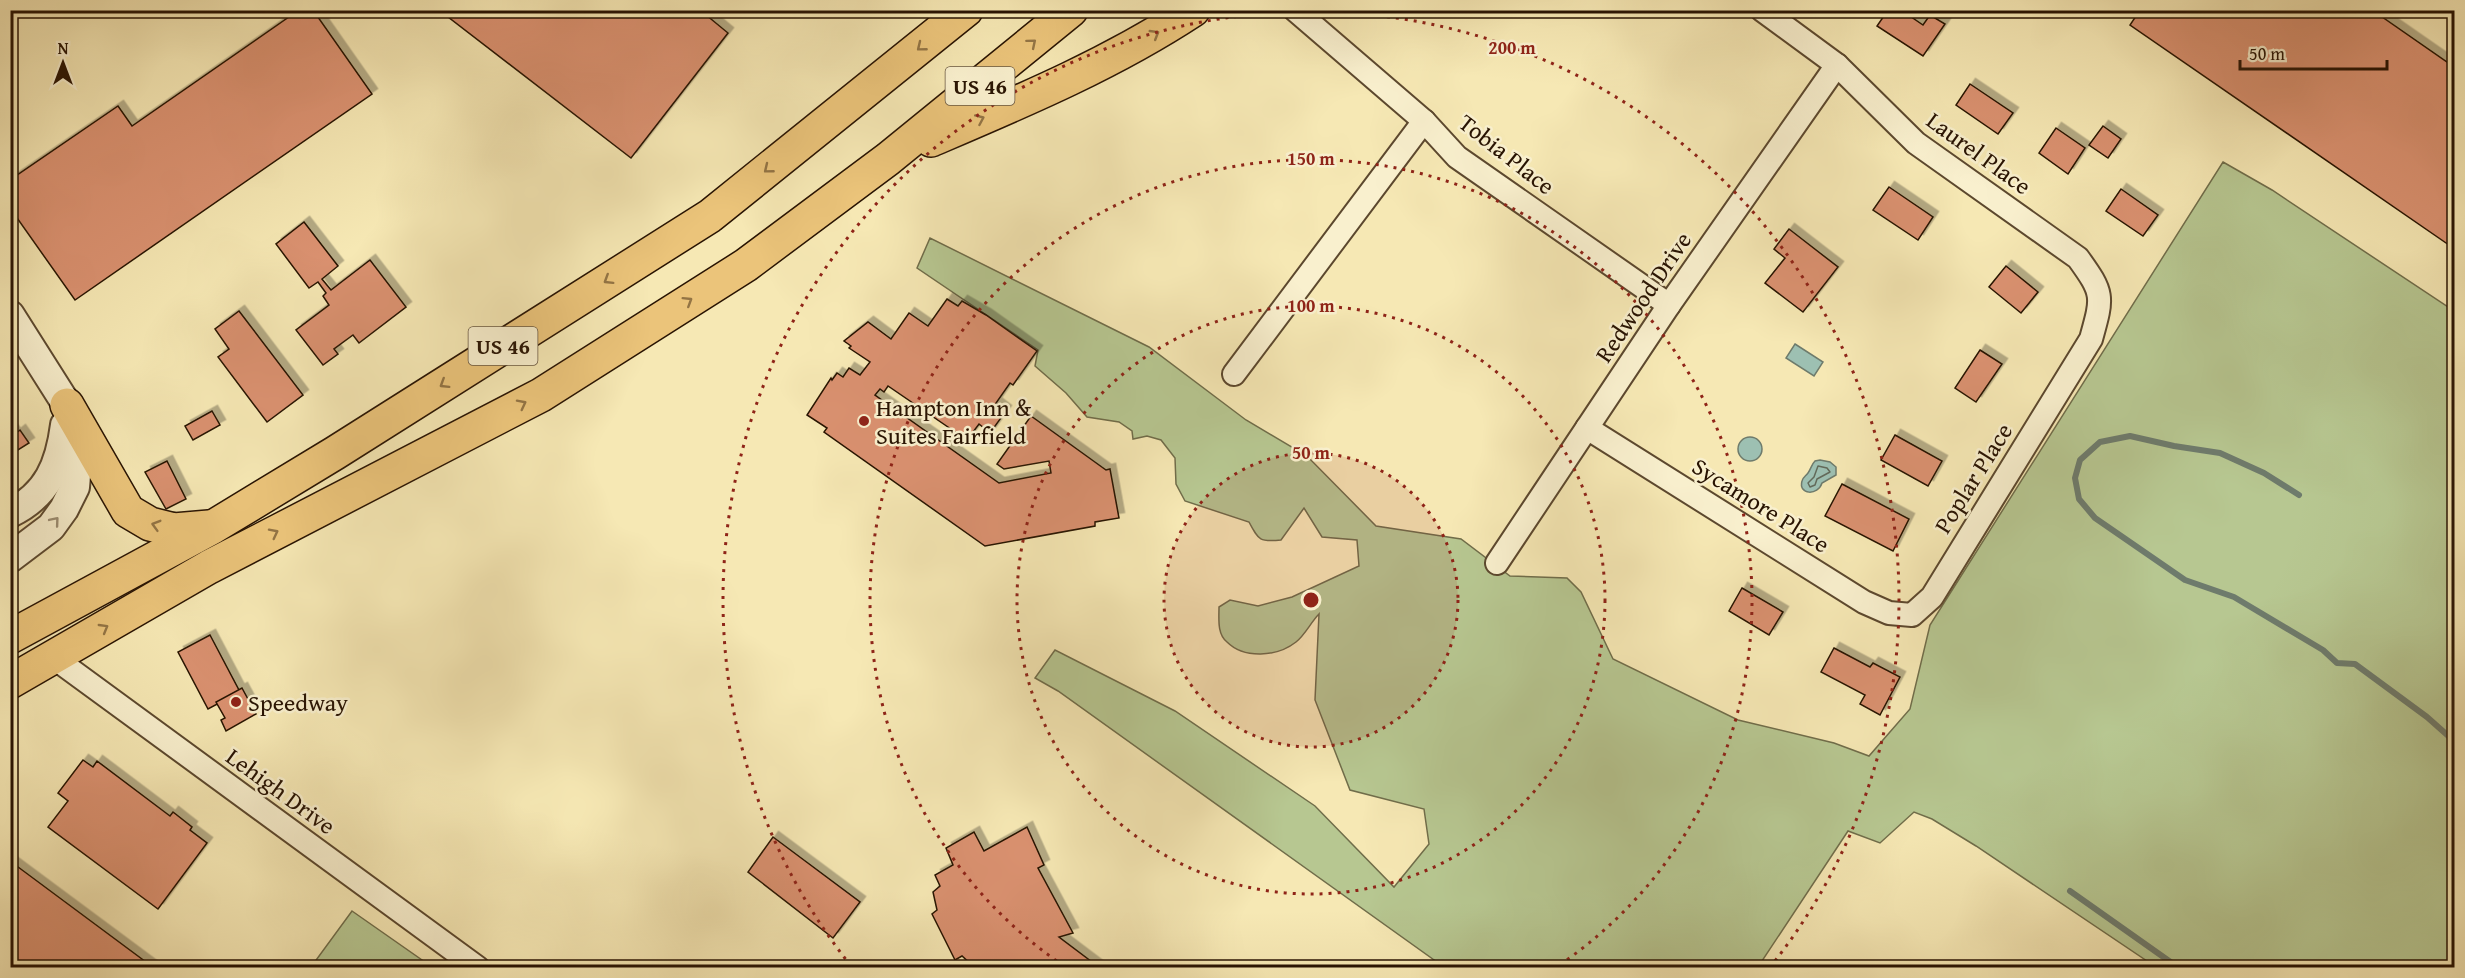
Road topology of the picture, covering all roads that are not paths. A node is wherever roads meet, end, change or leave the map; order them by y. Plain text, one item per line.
1 (966, 10) edge
2 (1071, 10) edge
3 (1192, 10) edge
4 (1295, 10) edge
5 (1761, 10) edge
6 (1837, 65) junction
7 (1424, 121) junction
8 (888, 159) junction
9 (1669, 304) junction
10 (10, 315) edge
11 (2075, 365) joint
12 (1234, 374) dead end
13 (67, 405) junction
14 (1587, 428) junction
15 (10, 513) edge
16 (213, 527) junction
17 (10, 558) edge
18 (1497, 562) dead end
19 (1912, 615) joint
20 (10, 638) edge
21 (53, 657) junction
22 (10, 682) edge
23 (477, 968) edge

1 -> 16 highway, US 46
8 -> 2 highway, US 46
8 -> 3 highway
4 - 7 street, Tobia Place
5 - 6 street, Laurel Place
6 - 9 street, Redwood Drive
6 - 11 street, Laurel Place
7 - 9 street, Tobia Place
7 - 12 street
21 -> 8 highway, US 46
9 - 14 street, Redwood Drive
10 - 13 street
11 - 19 street, Poplar Place
13 - 15 street
16 -> 13 highway
17 -> 13 street
14 - 18 street, Redwood Drive
14 - 19 street, Sycamore Place
16 - 20 highway, US 46
21 - 22 highway, US 46
21 - 23 street, Lehigh Drive

